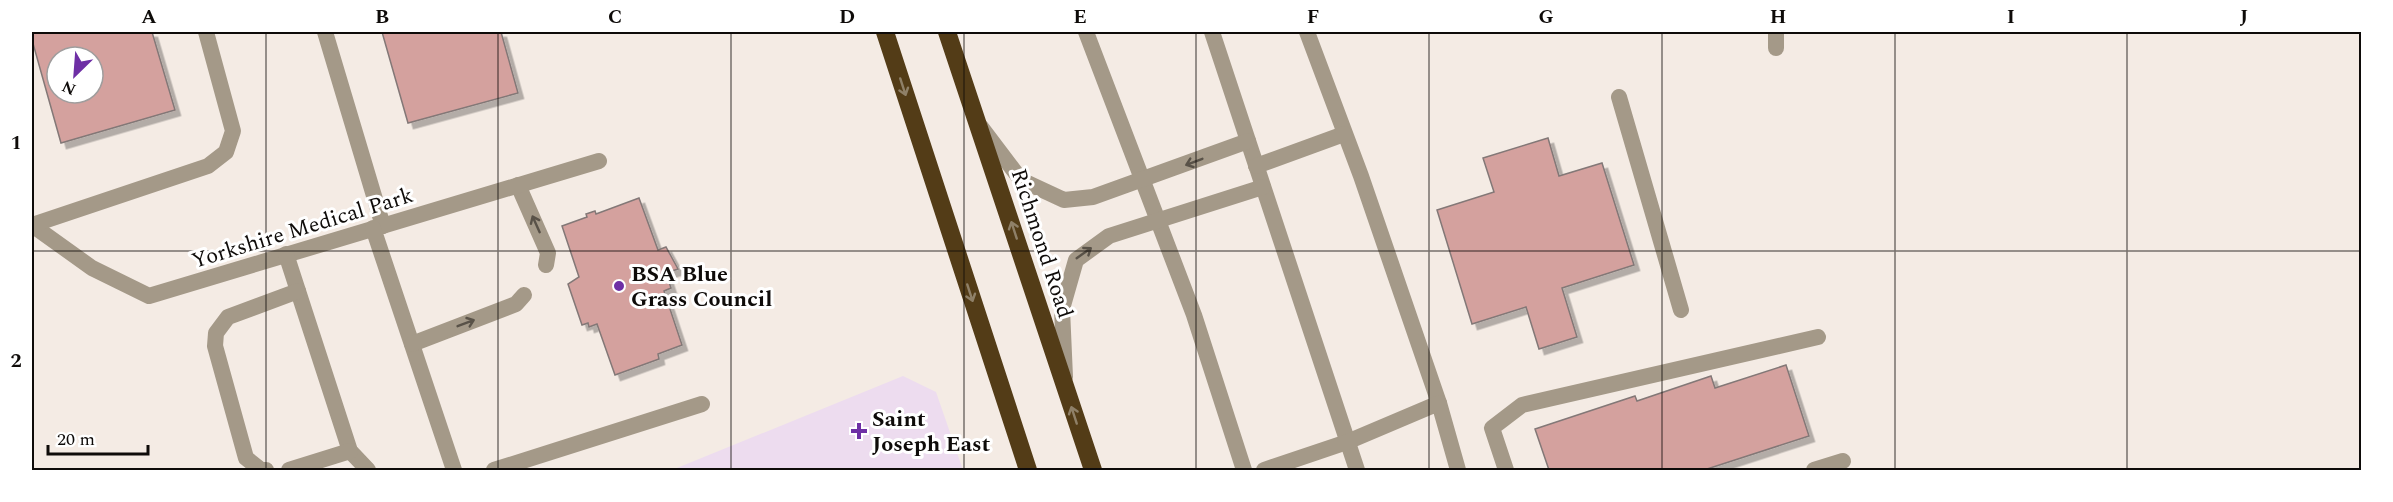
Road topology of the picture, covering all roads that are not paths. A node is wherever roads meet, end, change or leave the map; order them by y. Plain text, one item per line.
1 (206, 32) edge
2 (325, 32) edge
3 (885, 32) edge
4 (947, 32) edge
5 (1086, 32) edge
6 (1212, 32) edge
7 (1307, 32) edge
8 (1619, 97) dead end
9 (978, 122) junction
10 (1344, 134) junction
11 (1248, 141) junction
12 (599, 161) dead end
13 (1256, 166) junction
14 (1142, 182) junction
15 (518, 185) junction
16 (1263, 187) junction
17 (1156, 219) junction
18 (32, 225) edge
19 (378, 227) junction
20 (286, 254) junction
21 (546, 265) dead end
22 (298, 291) junction
23 (524, 295) dead end
24 (1681, 310) dead end
25 (1818, 337) dead end
26 (412, 344) junction
27 (1066, 389) junction
28 (1439, 403) junction
29 (702, 404) dead end
30 (1347, 442) junction
31 (350, 451) junction
32 (1843, 461) dead end
33 (266, 471) edge
34 (289, 471) edge
35 (368, 471) edge
36 (454, 471) edge
37 (494, 471) edge
38 (1028, 471) edge
39 (1093, 471) edge
40 (1244, 471) edge
41 (1264, 471) edge
42 (1357, 471) edge
43 (1458, 471) edge
44 (1506, 471) edge
45 (1814, 471) edge

1 - 18 lane
2 - 19 lane
3 -> 38 highway
4 - 9 highway, Richmond Road
5 - 14 lane
6 - 11 lane
7 - 10 lane
8 - 24 lane
9 - 14 lane
27 -> 9 highway, Richmond Road
10 - 13 lane
10 - 28 lane
11 - 13 lane
11 -> 14 lane
12 - 15 lane, Yorkshire Medical Park
13 - 16 lane
14 - 17 lane
15 - 19 lane, Yorkshire Medical Park
21 -> 15 lane
16 - 17 lane
16 - 30 lane
27 -> 17 lane
17 - 40 lane
18 - 20 lane, Yorkshire Medical Park
19 - 20 lane, Yorkshire Medical Park
19 - 26 lane
20 - 22 lane
22 - 31 lane
22 - 33 lane
26 -> 23 lane
25 - 44 lane
26 - 36 lane
39 -> 27 highway, Richmond Road
28 - 30 lane
28 - 43 lane
29 - 37 lane
30 - 41 lane
30 - 42 lane
31 - 34 lane
31 - 35 lane
32 - 45 lane

